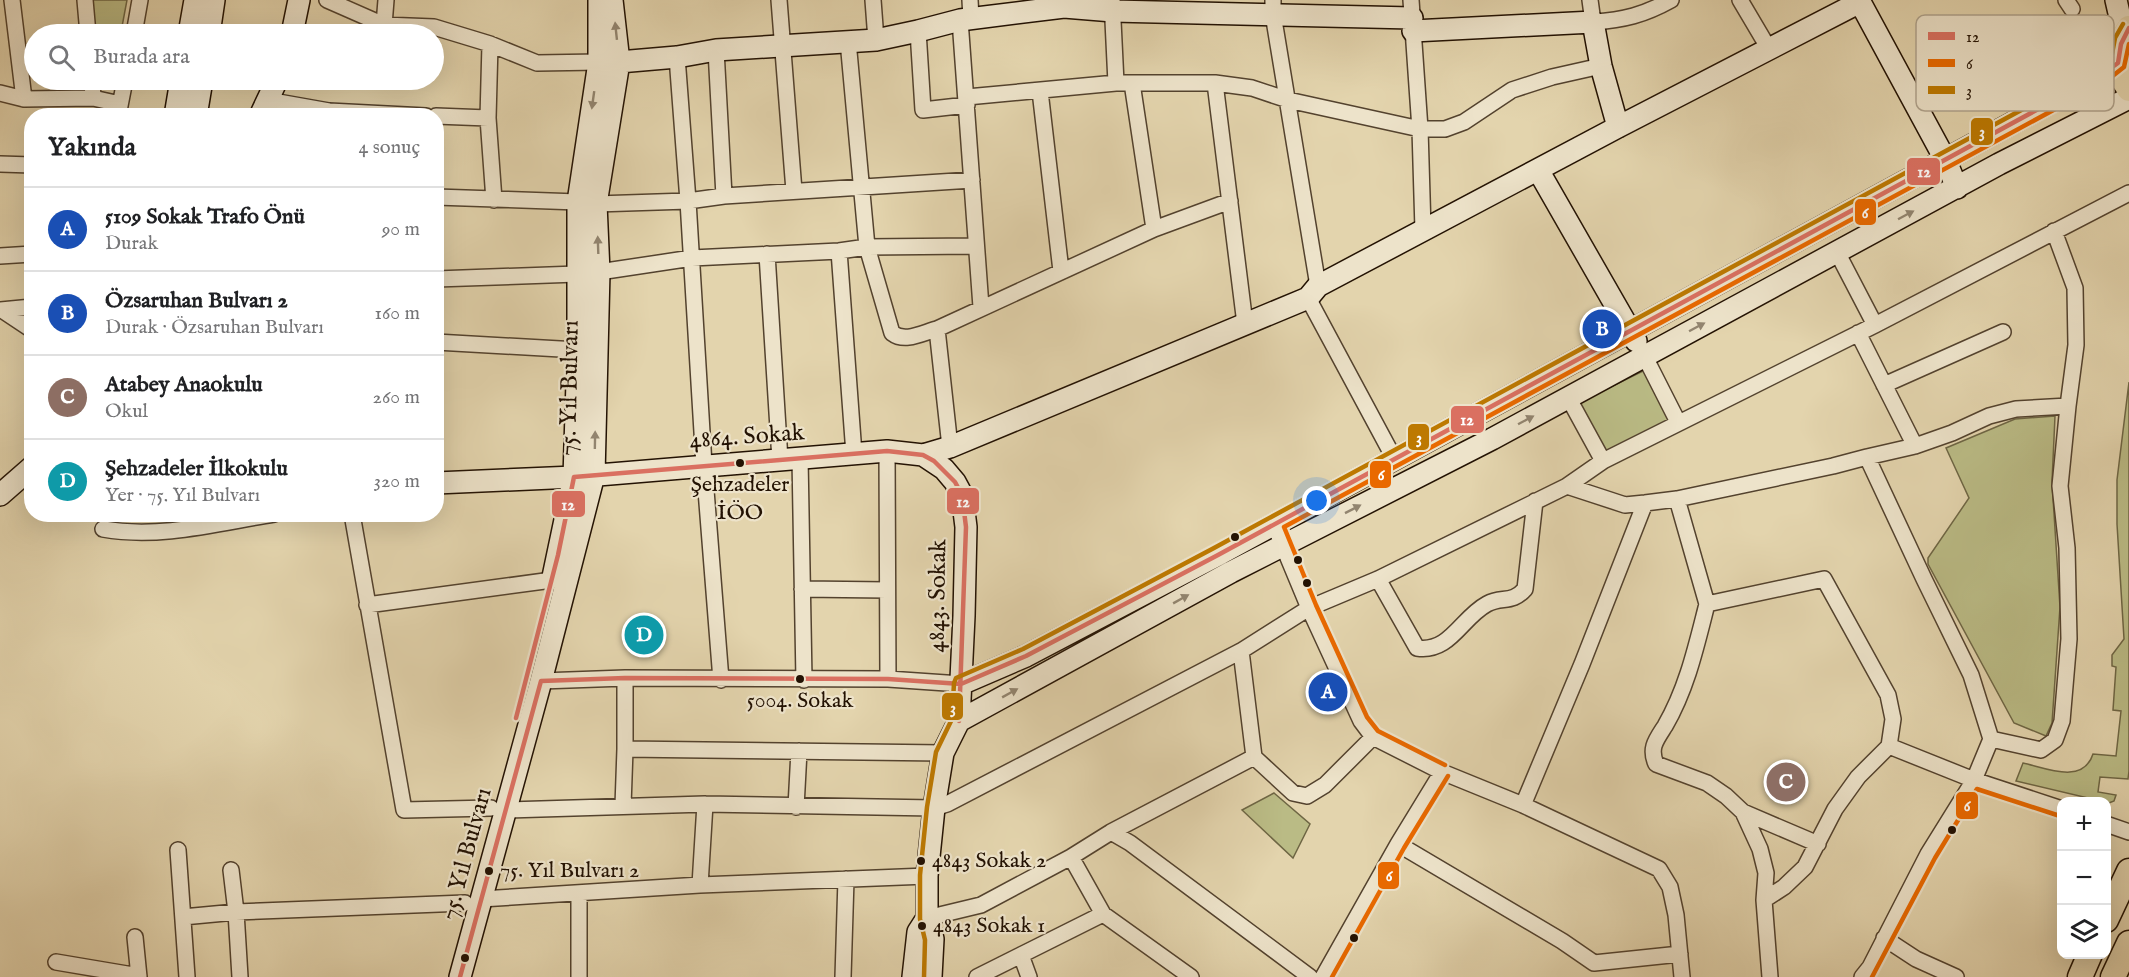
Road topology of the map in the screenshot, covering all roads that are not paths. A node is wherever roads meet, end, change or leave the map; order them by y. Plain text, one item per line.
1 (12, 0) edge
2 (85, 0) edge
3 (140, 0) edge
4 (195, 0) edge
5 (214, 0) edge
6 (299, 0) edge
7 (327, 0) edge
8 (386, 0) edge
9 (599, 0) edge
10 (612, 0) edge
11 (778, 0) edge
12 (873, 0) edge
13 (1590, 0) edge
14 (1671, 0) edge
15 (1740, 0) edge
16 (2116, 0) edge
17 (1860, 1) edge
18 (1064, 3) edge
19 (1113, 6) edge
20 (1273, 7) edge
21 (967, 12) edge
22 (1412, 16) edge
23 (1593, 22) junction
24 (87, 24) edge
25 (136, 24) edge
26 (191, 24) edge
27 (210, 24) edge
28 (294, 24) edge
29 (380, 24) edge
30 (384, 24) edge
31 (444, 30) edge
32 (918, 31) junction
33 (2126, 31) edge
34 (876, 40) junction
35 (848, 41) junction
36 (490, 44) junction
37 (784, 47) junction
38 (1769, 48) junction
39 (716, 50) junction
40 (677, 57) junction
41 (609, 62) junction
42 (2118, 63) junction
43 (1601, 66) junction
44 (2114, 66) edge
45 (1116, 83) junction
46 (1132, 83) junction
47 (1215, 83) junction
48 (2129, 89) edge
49 (93, 90) edge
50 (123, 90) edge
51 (179, 90) edge
52 (200, 90) edge
53 (272, 90) edge
54 (1040, 91) junction
55 (0, 93) edge
56 (93, 98) junction
57 (24, 99) junction
58 (2129, 99) edge
59 (1288, 100) junction
60 (967, 101) junction
61 (1916, 105) edge
62 (2114, 107) edge
63 (115, 108) edge
64 (119, 108) edge
65 (176, 108) edge
66 (197, 108) edge
67 (263, 108) edge
68 (1919, 111) edge
69 (2036, 111) edge
70 (2106, 111) edge
71 (444, 116) edge
72 (488, 118) junction
73 (1618, 127) junction
74 (1420, 129) junction
75 (1946, 161) junction
76 (0, 164) edge
77 (24, 165) edge
78 (1538, 170) junction
79 (972, 180) junction
80 (861, 187) junction
81 (1957, 188) junction
82 (794, 191) junction
83 (2129, 193) edge
84 (724, 196) junction
85 (444, 197) edge
86 (494, 200) junction
87 (688, 201) junction
88 (1230, 201) junction
89 (587, 203) junction
90 (1154, 229) junction
91 (1423, 230) junction
92 (2054, 231) junction
93 (975, 246) junction
94 (867, 247) junction
95 (839, 251) junction
96 (1837, 252) junction
97 (24, 254) edge
98 (766, 254) junction
99 (0, 256) edge
100 (692, 258) junction
101 (1061, 271) junction
102 (599, 272) junction
103 (577, 274) junction
104 (444, 279) edge
105 (1313, 292) junction
106 (981, 307) junction
107 (24, 308) edge
108 (1, 310) edge
109 (1245, 324) junction
110 (24, 325) edge
111 (1875, 325) junction
112 (937, 329) junction
113 (1630, 331) junction
114 (2002, 332) dead end
115 (1858, 333) junction
116 (444, 342) edge
117 (578, 350) junction
118 (1644, 355) junction
119 (1884, 384) junction
120 (1568, 397) junction
121 (2068, 406) junction
122 (1678, 422) junction
123 (1915, 446) junction
124 (950, 447) junction
125 (887, 451) junction
126 (854, 454) junction
127 (923, 455) junction
128 (1867, 457) junction
129 (790, 459) junction
130 (1395, 460) junction
131 (1603, 461) junction
132 (704, 465) junction
133 (24, 474) edge
134 (584, 476) junction
135 (444, 483) edge
136 (1567, 486) junction
137 (0, 495) edge
138 (1677, 499) junction
139 (1535, 501) junction
140 (1645, 503) junction
141 (225, 522) edge
142 (353, 522) edge
143 (1274, 524) junction
144 (103, 530) dead end
145 (1282, 545) junction
146 (1378, 579) junction
147 (552, 580) junction
148 (802, 589) junction
149 (887, 590) junction
150 (1707, 604) junction
151 (367, 605) junction
152 (1309, 608) junction
153 (1241, 651) junction
154 (625, 678) junction
155 (888, 679) junction
156 (721, 680) junction
157 (804, 680) junction
158 (541, 681) junction
159 (961, 684) junction
160 (959, 721) junction
161 (1373, 737) junction
162 (1991, 739) junction
163 (1889, 746) junction
164 (626, 748) junction
165 (799, 751) junction
166 (943, 753) junction
167 (1254, 757) junction
168 (1442, 772) junction
169 (1974, 780) junction
170 (705, 804) junction
171 (1523, 805) junction
172 (623, 806) junction
173 (796, 807) junction
174 (934, 808) junction
175 (2057, 808) edge
176 (498, 809) junction
177 (1743, 812) junction
178 (2129, 822) edge
179 (2111, 825) edge
180 (2111, 826) edge
181 (1111, 832) junction
182 (2129, 832) edge
183 (1398, 844) junction
184 (1818, 844) junction
185 (178, 850) dead end
186 (1071, 857) junction
187 (231, 870) dead end
188 (2129, 871) edge
189 (927, 876) junction
190 (846, 879) junction
191 (700, 885) junction
192 (579, 894) junction
193 (1764, 900) junction
194 (473, 901) junction
195 (2111, 909) edge
196 (236, 912) junction
197 (1103, 914) junction
198 (183, 917) junction
199 (927, 918) junction
200 (135, 937) dead end
201 (1884, 938) junction
202 (2129, 943) edge
203 (1680, 954) junction
204 (1021, 955) junction
205 (2088, 959) edge
206 (56, 962) dead end
207 (1594, 970) edge
208 (139, 976) edge
209 (187, 977) edge
210 (240, 977) edge
211 (445, 977) edge
212 (460, 977) edge
213 (579, 977) edge
214 (843, 977) edge
215 (913, 977) edge
216 (931, 977) edge
217 (977, 977) edge
218 (1029, 977) edge
219 (1191, 977) edge
220 (1310, 977) edge
221 (1323, 977) edge
222 (1682, 977) edge
223 (1770, 977) edge
224 (1862, 977) edge
225 (1956, 977) edge
226 (2080, 977) edge
227 (2113, 977) edge

1 - 57 street
2 - 24 street
3 - 25 street
4 - 26 street
5 - 27 street
6 - 28 street
7 - 29 street
8 - 30 street
9 - 41 street, 75. Yıl Bulvarı
41 -> 10 street, 75. Yıl Bulvarı
11 - 37 street
12 - 34 street
13 - 23 street
14 - 23 street
15 - 38 street
16 - 33 street
17 - 38 street
17 - 61 street
18 - 19 street
18 - 21 street
19 - 20 street
19 - 45 street
20 - 22 street
20 - 59 street
21 - 32 street
21 - 60 street
22 - 23 street
22 - 74 street
23 - 43 street
31 - 36 street
32 - 34 street
32 - 60 street
33 - 42 main road
34 - 35 street
35 - 37 street
35 - 80 street
36 - 41 street
36 - 72 street
37 - 39 street
37 - 82 street
38 - 73 street
39 - 40 street
39 - 84 street
40 - 41 street
40 - 87 street
41 - 89 street, 75. Yıl Bulvarı
42 - 44 street
42 - 48 main road
43 - 73 street
43 - 74 street
45 - 46 street
45 - 54 street
46 - 47 street
46 - 90 street
47 - 59 street
47 - 88 street
49 - 56 street
50 - 64 street
51 - 65 street
52 - 66 street
53 - 67 street
54 - 60 street
54 - 101 street
55 - 57 street
56 - 57 street
56 - 63 street
58 - 62 street
59 - 74 street
59 - 105 street
60 - 79 street
68 - 75 street
69 - 75 street
70 - 81 street
71 - 72 street
72 - 86 street
73 - 78 street
74 - 91 street
75 - 81 street
75 - 113 street
76 - 77 street
78 - 91 street
78 - 113 street
79 - 80 street
79 - 93 street
80 - 82 street
80 - 94 street
96 -> 81 street
82 - 84 street
83 - 92 street
84 - 87 street
85 - 86 street
86 - 89 street
87 - 89 street
87 - 100 street
88 - 90 street
88 - 109 street
102 -> 89 street, 75. Yıl Bulvarı
89 - 103 street, 75. Yıl Bulvarı
90 - 101 street
91 - 105 street
92 - 111 street
92 - 121 street
93 - 94 street
93 - 106 street
94 - 95 street
94 - 112 street
95 - 98 street
95 - 126 street
96 - 111 street
118 -> 96 street
97 - 99 street
98 - 100 street
98 - 129 street
100 - 102 street
100 - 132 street
101 - 106 street
134 -> 102 street, 75. Yıl Bulvarı
103 - 104 street
103 - 117 street, 75. Yıl Bulvarı
105 - 109 street
105 - 130 street
106 - 112 street
107 - 108 street
108 - 110 street
109 - 124 street
111 - 115 street
112 - 124 street
113 - 118 street
113 - 130 street
114 - 119 street
115 - 119 street
115 - 122 street
116 - 117 street
117 - 134 street, 75. Yıl Bulvarı
118 - 120 street
118 - 122 street
119 - 123 street
120 - 131 street
145 -> 120 street
121 - 123 street
121 - 162 street
122 - 131 street
123 - 128 street
124 - 127 street
125 - 126 street, 4864. Sokak
125 - 127 street, 4864. Sokak
125 - 149 street
126 - 129 street, 4864. Sokak
127 - 159 street, 4843. Sokak
128 - 138 street
128 - 162 street
129 - 132 street, 4864. Sokak
129 - 148 street
130 - 143 street
131 - 136 street
132 - 134 street, 4864. Sokak
132 - 156 street
133 - 137 street
134 - 135 street, 4864. Sokak
134 - 147 street, 75. Yıl Bulvarı
134 - 158 street, 75. Yıl Bulvarı
136 - 139 street
136 - 140 street
138 - 140 street
138 - 150 street
139 - 146 street
139 - 146 street
140 - 171 street
141 - 144 street
142 - 151 street
143 - 145 street
143 - 159 street
145 - 152 street
160 -> 145 street
146 - 152 street
147 - 151 street
147 - 176 street, 75. Yıl Bulvarı
148 - 149 street
148 - 157 street
149 - 155 street
150 - 163 street
150 - 177 street
151 - 176 street
152 - 153 street
152 - 161 street
153 - 167 street
153 - 174 street
154 - 156 street
154 - 158 street
154 - 164 street
155 - 157 street
155 - 159 street
156 - 157 street
158 - 176 street, 75. Yıl Bulvarı
159 - 160 street, 4843. Sokak
160 - 166 street
161 - 167 street
161 - 168 street
162 - 169 street
163 - 169 street
163 - 184 street
164 - 165 street
164 - 172 street
165 - 166 street
165 - 173 street
166 - 174 street
167 - 181 street
168 - 171 street
168 - 183 street
169 - 175 street
169 - 201 street
170 - 172 street
170 - 173 street
170 - 191 street
171 - 203 street
172 - 176 street
173 - 174 street
174 - 189 street
176 - 194 street, 75. Yıl Bulvarı
177 - 184 street
177 - 193 street
178 - 179 street
180 - 182 street
181 - 186 street
181 - 220 street
183 - 207 street
183 - 221 street
184 - 193 street
185 - 198 street
186 - 197 street
186 - 199 street
187 - 196 street
188 - 195 main road
189 - 190 street
189 - 199 street
190 - 191 street
190 - 214 street
191 - 192 street
192 - 194 street
192 - 213 street
193 - 223 street
194 - 196 street
194 - 211 street, 75. Yıl Bulvarı
194 - 212 street, 75. Yıl Bulvarı
196 - 198 street
196 - 210 street
197 - 204 street
197 - 219 street
198 - 209 street
199 - 215 street
199 - 216 street
200 - 208 street
201 - 224 street
201 - 225 street
202 - 227 main road
203 - 207 street
203 - 222 street
204 - 217 street
204 - 218 street
205 - 226 main road
206 - 208 street

